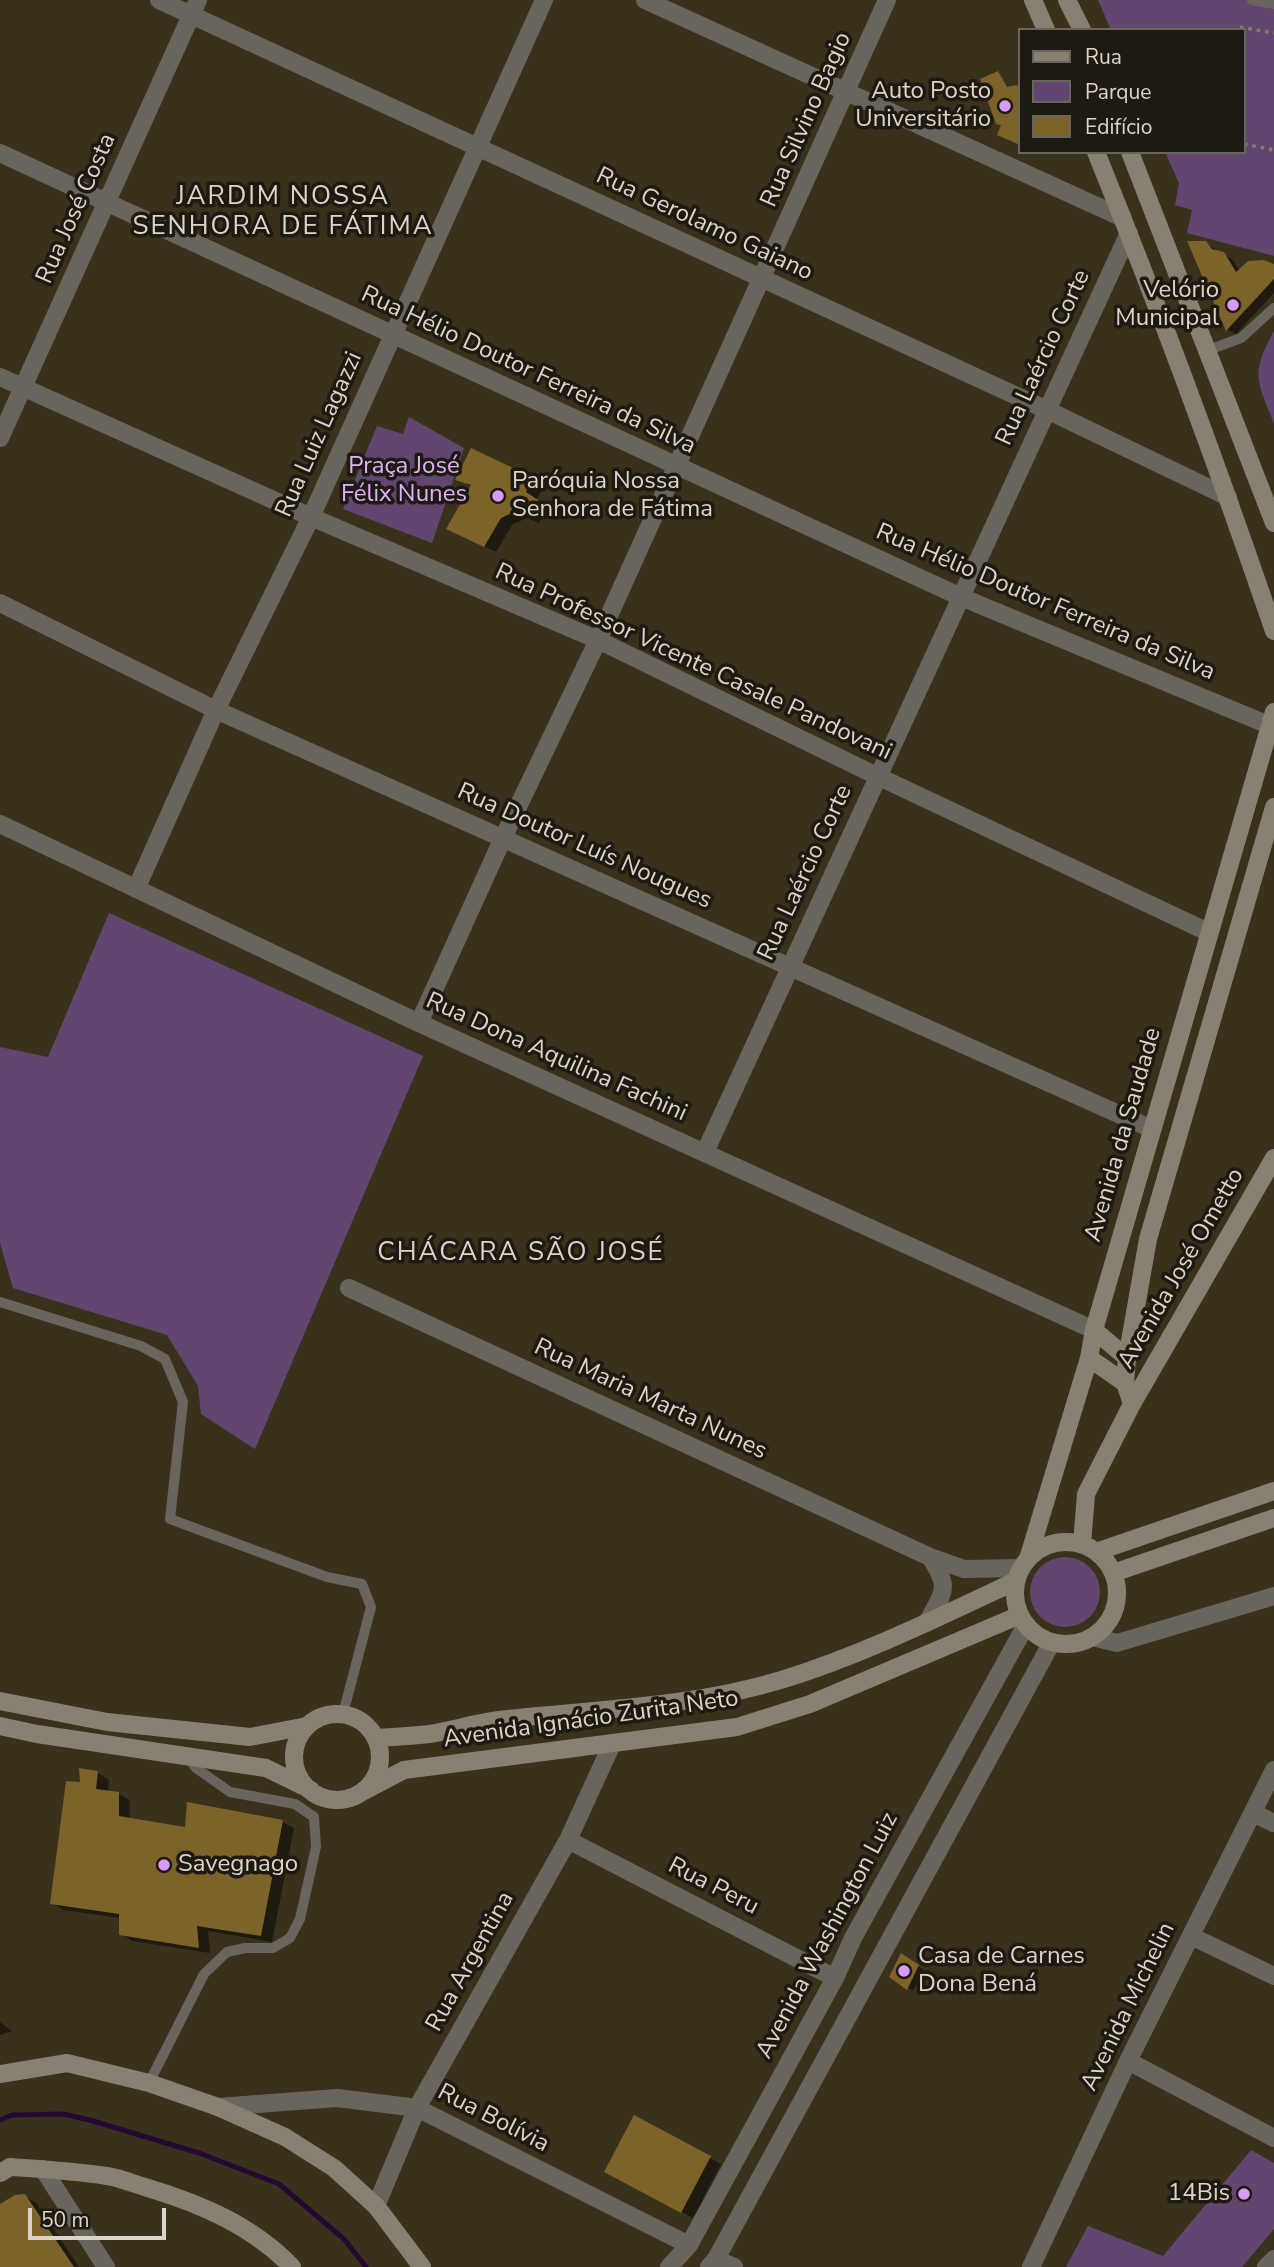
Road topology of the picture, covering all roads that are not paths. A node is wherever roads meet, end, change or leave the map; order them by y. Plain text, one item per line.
1 (159, 0) edge
2 (544, 0) edge
3 (645, 0) edge
4 (887, 0) edge
5 (1034, 0) edge
6 (1067, 0) edge
7 (1252, 0) edge
8 (1274, 4) edge
9 (195, 8) edge
10 (1045, 28) edge
11 (1081, 28) edge
12 (847, 93) junction
13 (476, 146) junction
14 (0, 153) edge
15 (1097, 154) edge
16 (1131, 154) edge
17 (107, 202) junction
18 (1126, 226) junction
19 (761, 279) junction
20 (1274, 308) edge
21 (391, 335) junction
22 (1206, 352) junction
23 (0, 377) edge
24 (24, 388) junction
25 (1047, 410) junction
26 (0, 438) edge
27 (676, 465) junction
28 (1228, 497) junction
29 (311, 517) junction
30 (1274, 523) edge
31 (961, 597) junction
32 (0, 603) edge
33 (1274, 631) edge
34 (598, 639) junction
35 (216, 710) junction
36 (1272, 719) edge
37 (877, 776) junction
38 (1274, 807) edge
39 (0, 824) edge
40 (503, 838) junction
41 (136, 889) junction
42 (1208, 932) junction
43 (790, 967) junction
44 (419, 1023) junction
45 (1152, 1129) junction
46 (705, 1152) junction
47 (1272, 1164) edge
48 (349, 1288) dead end
49 (0, 1302) edge
50 (1094, 1330) junction
51 (1089, 1358) junction
52 (1127, 1358) junction
53 (1125, 1383) junction
54 (1132, 1404) junction
55 (1274, 1491) edge
56 (1274, 1518) edge
57 (1089, 1548) junction
58 (930, 1557) junction
59 (1022, 1569) junction
60 (1113, 1573) junction
61 (1274, 1596) edge
62 (1023, 1620) junction
63 (927, 1623) junction
64 (1092, 1637) junction
65 (1052, 1642) junction
66 (0, 1701) edge
67 (344, 1714) junction
68 (0, 1726) edge
69 (307, 1726) junction
70 (376, 1738) junction
71 (612, 1744) junction
72 (186, 1754) junction
73 (1274, 1770) edge
74 (311, 1790) junction
75 (364, 1791) junction
76 (1253, 1813) junction
77 (1274, 1823) edge
78 (568, 1840) junction
79 (1191, 1936) junction
80 (1274, 1976) edge
81 (835, 1978) junction
82 (1128, 2061) junction
83 (0, 2074) edge
84 (149, 2083) junction
85 (218, 2107) junction
86 (417, 2108) junction
87 (1272, 2135) edge
88 (43, 2169) junction
89 (0, 2173) edge
90 (376, 2206) junction
91 (689, 2245) junction
92 (1274, 2259) edge
93 (713, 2263) edge
94 (106, 2267) edge
95 (292, 2267) edge
96 (422, 2267) edge
97 (669, 2267) edge
98 (734, 2267) edge
99 (1031, 2267) edge
100 (1266, 2267) edge

1 - 9 street, Rua Gerolamo Gaiano
2 - 13 street, Rua Luiz Lagazzi
3 - 12 street
4 - 12 street, Rua Silvino Bagio
5 - 10 main road
6 - 11 main road
7 - 8 lane
9 - 13 street, Rua Gerolamo Gaiano
9 - 17 street, Rua José Costa
12 - 18 street
12 - 19 street, Rua Silvino Bagio
13 - 19 street, Rua Gerolamo Gaiano
13 - 21 street, Rua Luiz Lagazzi
14 - 17 street, Rua Hélio Doutor Ferreira da Silva
15 - 18 main road
16 - 22 main road
17 - 21 street, Rua Hélio Doutor Ferreira da Silva
17 - 24 street, Rua José Costa
18 - 25 street, Rua Laércio Corte
18 - 28 main road
19 - 25 street, Rua Gerolamo Gaiano
19 - 27 street, Rua Silvino Bagio
20 - 22 lane
21 - 27 street, Rua Hélio Doutor Ferreira da Silva
21 - 29 street, Rua Luiz Lagazzi
22 - 30 main road
23 - 24 street, Rua Professor Vicente Casale Pandovani
24 - 26 street, Rua José Costa
24 - 29 street, Rua Professor Vicente Casale Pandovani
25 - 28 street, Rua Gerolamo Gaiano
25 - 31 street, Rua Laércio Corte
27 - 31 street, Rua Hélio Doutor Ferreira da Silva
27 - 34 street, Rua Silvino Bagio
28 - 33 main road
29 - 34 street, Rua Professor Vicente Casale Pandovani
29 - 35 street, Rua Luiz Lagazzi
31 - 36 street, Rua Hélio Doutor Ferreira da Silva
31 - 37 street, Rua Laércio Corte
32 - 35 street, Rua Doutor Luís Nougues
34 - 37 street, Rua Professor Vicente Casale Pandovani
34 - 40 street, Rua Silvino Bagio
35 - 40 street, Rua Doutor Luís Nougues
35 - 41 street, Rua Luiz Lagazzi
36 - 42 main road, Avenida da Saudade
37 - 42 street, Rua Professor Vicente Casale Pandovani
37 - 43 street, Rua Laércio Corte
38 - 52 main road
39 - 41 street, Rua Dona Aquilina Fachini
40 - 43 street, Rua Doutor Luís Nougues
40 - 44 street, Rua Silvino Bagio
41 - 44 street, Rua Dona Aquilina Fachini
42 - 45 main road, Avenida da Saudade
43 - 45 street, Rua Doutor Luís Nougues
43 - 46 street, Rua Laércio Corte
44 - 46 street, Rua Dona Aquilina Fachini
45 - 50 main road, Avenida da Saudade
46 - 50 street, Rua Dona Aquilina Fachini
47 - 54 main road, Avenida José Ometto
48 - 58 street, Rua Maria Marta Nunes
49 - 67 lane
50 - 51 main road, Avenida da Saudade
50 - 52 main road
51 - 53 main road
51 - 59 main road, Avenida da Saudade
52 - 53 main road
53 - 54 main road
54 - 57 main road
55 - 57 main road
56 - 60 main road
57 - 59 main road
57 - 60 main road
58 - 59 street, Rua Maria Marta Nunes
58 - 63 street
59 - 62 main road
59 - 63 main road, Avenida Ignácio Zurita Neto
60 - 64 main road
61 - 64 street
62 - 65 main road
62 - 71 main road, Avenida Ignácio Zurita Neto
62 - 81 street, Avenida Washington Luiz
63 - 70 main road, Avenida Ignácio Zurita Neto
64 - 65 main road
65 - 93 street
66 - 69 main road
67 - 69 main road
67 - 70 main road
68 - 72 main road
69 - 74 main road
70 - 75 main road
71 - 75 main road, Avenida Ignácio Zurita Neto
71 - 78 street, Rua Argentina
72 - 74 main road
72 - 84 lane
73 - 76 street, Avenida Michelin
74 - 75 main road
76 - 77 street
76 - 79 street, Avenida Michelin
78 - 81 street, Rua Peru
78 - 86 street, Rua Argentina
79 - 80 street
79 - 82 street, Avenida Michelin
81 - 91 street, Avenida Washington Luiz
82 - 87 street
82 - 99 street, Avenida Michelin
83 - 84 main road
84 - 85 main road
85 - 86 street, Rua Bolívia
85 - 90 main road
86 - 90 street, Rua Argentina
86 - 91 street, Rua Bolívia
88 - 89 main road
88 - 94 street
88 - 95 main road
90 - 96 main road
91 - 97 street, Avenida Washington Luiz
92 - 100 street
93 - 98 street

